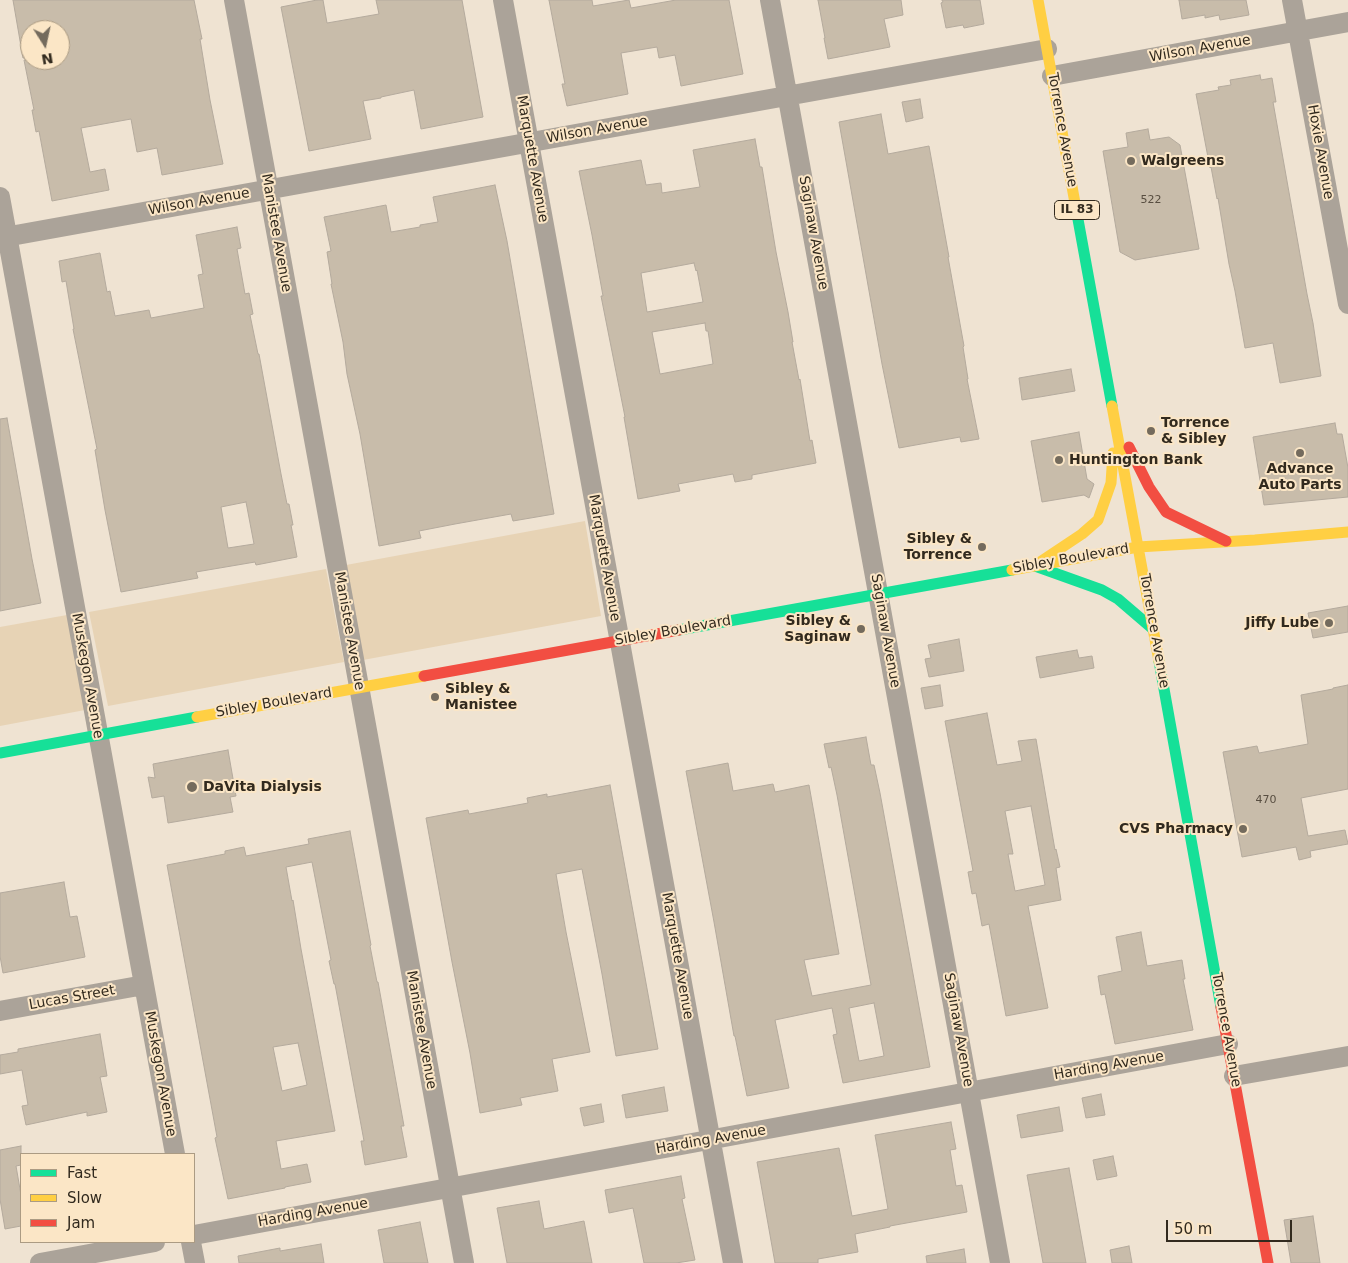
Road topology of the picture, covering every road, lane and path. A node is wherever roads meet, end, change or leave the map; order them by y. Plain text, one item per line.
1 (234, 0) edge
2 (503, 0) edge
3 (770, 0) edge
4 (1038, 0) edge
5 (1292, 0) edge
6 (1348, 22) edge
7 (1298, 31) junction
8 (1047, 49) junction
9 (1052, 76) junction
10 (788, 96) junction
11 (529, 143) junction
12 (268, 190) junction
13 (0, 197) edge
14 (4, 237) edge
15 (1348, 304) edge
16 (1115, 419) junction
17 (1348, 532) edge
18 (1228, 542) junction
19 (1138, 547) junction
20 (1034, 566) junction
21 (878, 594) junction
22 (1153, 629) junction
23 (620, 641) junction
24 (359, 688) junction
25 (98, 735) junction
26 (0, 753) edge
27 (144, 985) junction
28 (0, 1011) edge
29 (1228, 1044) junction
30 (1348, 1056) edge
31 (1234, 1076) junction
32 (969, 1092) junction
33 (710, 1140) junction
34 (175, 1153) edge
35 (450, 1188) junction
36 (195, 1235) edge
37 (150, 1243) edge
38 (191, 1243) edge
39 (40, 1263) edge
40 (195, 1263) edge
41 (464, 1263) edge
42 (733, 1263) edge
43 (1000, 1263) edge
44 (1268, 1263) edge

1 - 12 street, Manistee Avenue
2 - 11 street, Marquette Avenue
3 - 10 street, Saginaw Avenue
4 - 8 main road, Torrence Avenue / IL 83
5 - 7 street, Hoxie Avenue
6 - 7 street, Wilson Avenue
7 - 9 street, Wilson Avenue
7 - 15 street, Hoxie Avenue
8 - 9 main road, Torrence Avenue / IL 83
8 - 10 street, Wilson Avenue
9 - 16 main road, Torrence Avenue / IL 83
10 - 11 street, Wilson Avenue
10 - 21 street, Saginaw Avenue
11 - 12 street, Wilson Avenue
11 - 23 street, Marquette Avenue
12 - 14 street, Wilson Avenue
12 - 24 street, Manistee Avenue
13 - 14 street, Muskegon Avenue
14 - 25 street, Muskegon Avenue
16 - 18 main road
16 - 19 main road, Torrence Avenue / IL 83
16 - 20 main road
17 - 18 main road, Sibley Boulevard
18 - 19 main road, Sibley Boulevard
19 - 20 main road, Sibley Boulevard
19 - 22 main road, Torrence Avenue
20 - 21 main road, Sibley Boulevard
20 - 22 main road
21 - 23 main road, Sibley Boulevard
21 - 32 street, Saginaw Avenue
22 - 29 main road, Torrence Avenue
23 - 24 main road, Sibley Boulevard
23 - 33 street, Marquette Avenue
24 - 25 main road, Sibley Boulevard
24 - 35 street, Manistee Avenue
25 - 26 main road, Sibley Boulevard
25 - 27 street, Muskegon Avenue
27 - 28 street, Lucas Street
27 - 34 street, Muskegon Avenue
29 - 31 main road, Torrence Avenue
29 - 32 street, Harding Avenue
30 - 31 street
31 - 44 main road, Torrence Avenue
32 - 33 street, Harding Avenue
32 - 43 street, Saginaw Avenue
33 - 35 street, Harding Avenue
33 - 42 street, Marquette Avenue
35 - 36 street, Harding Avenue
35 - 41 street, Manistee Avenue
37 - 39 street
38 - 40 street

